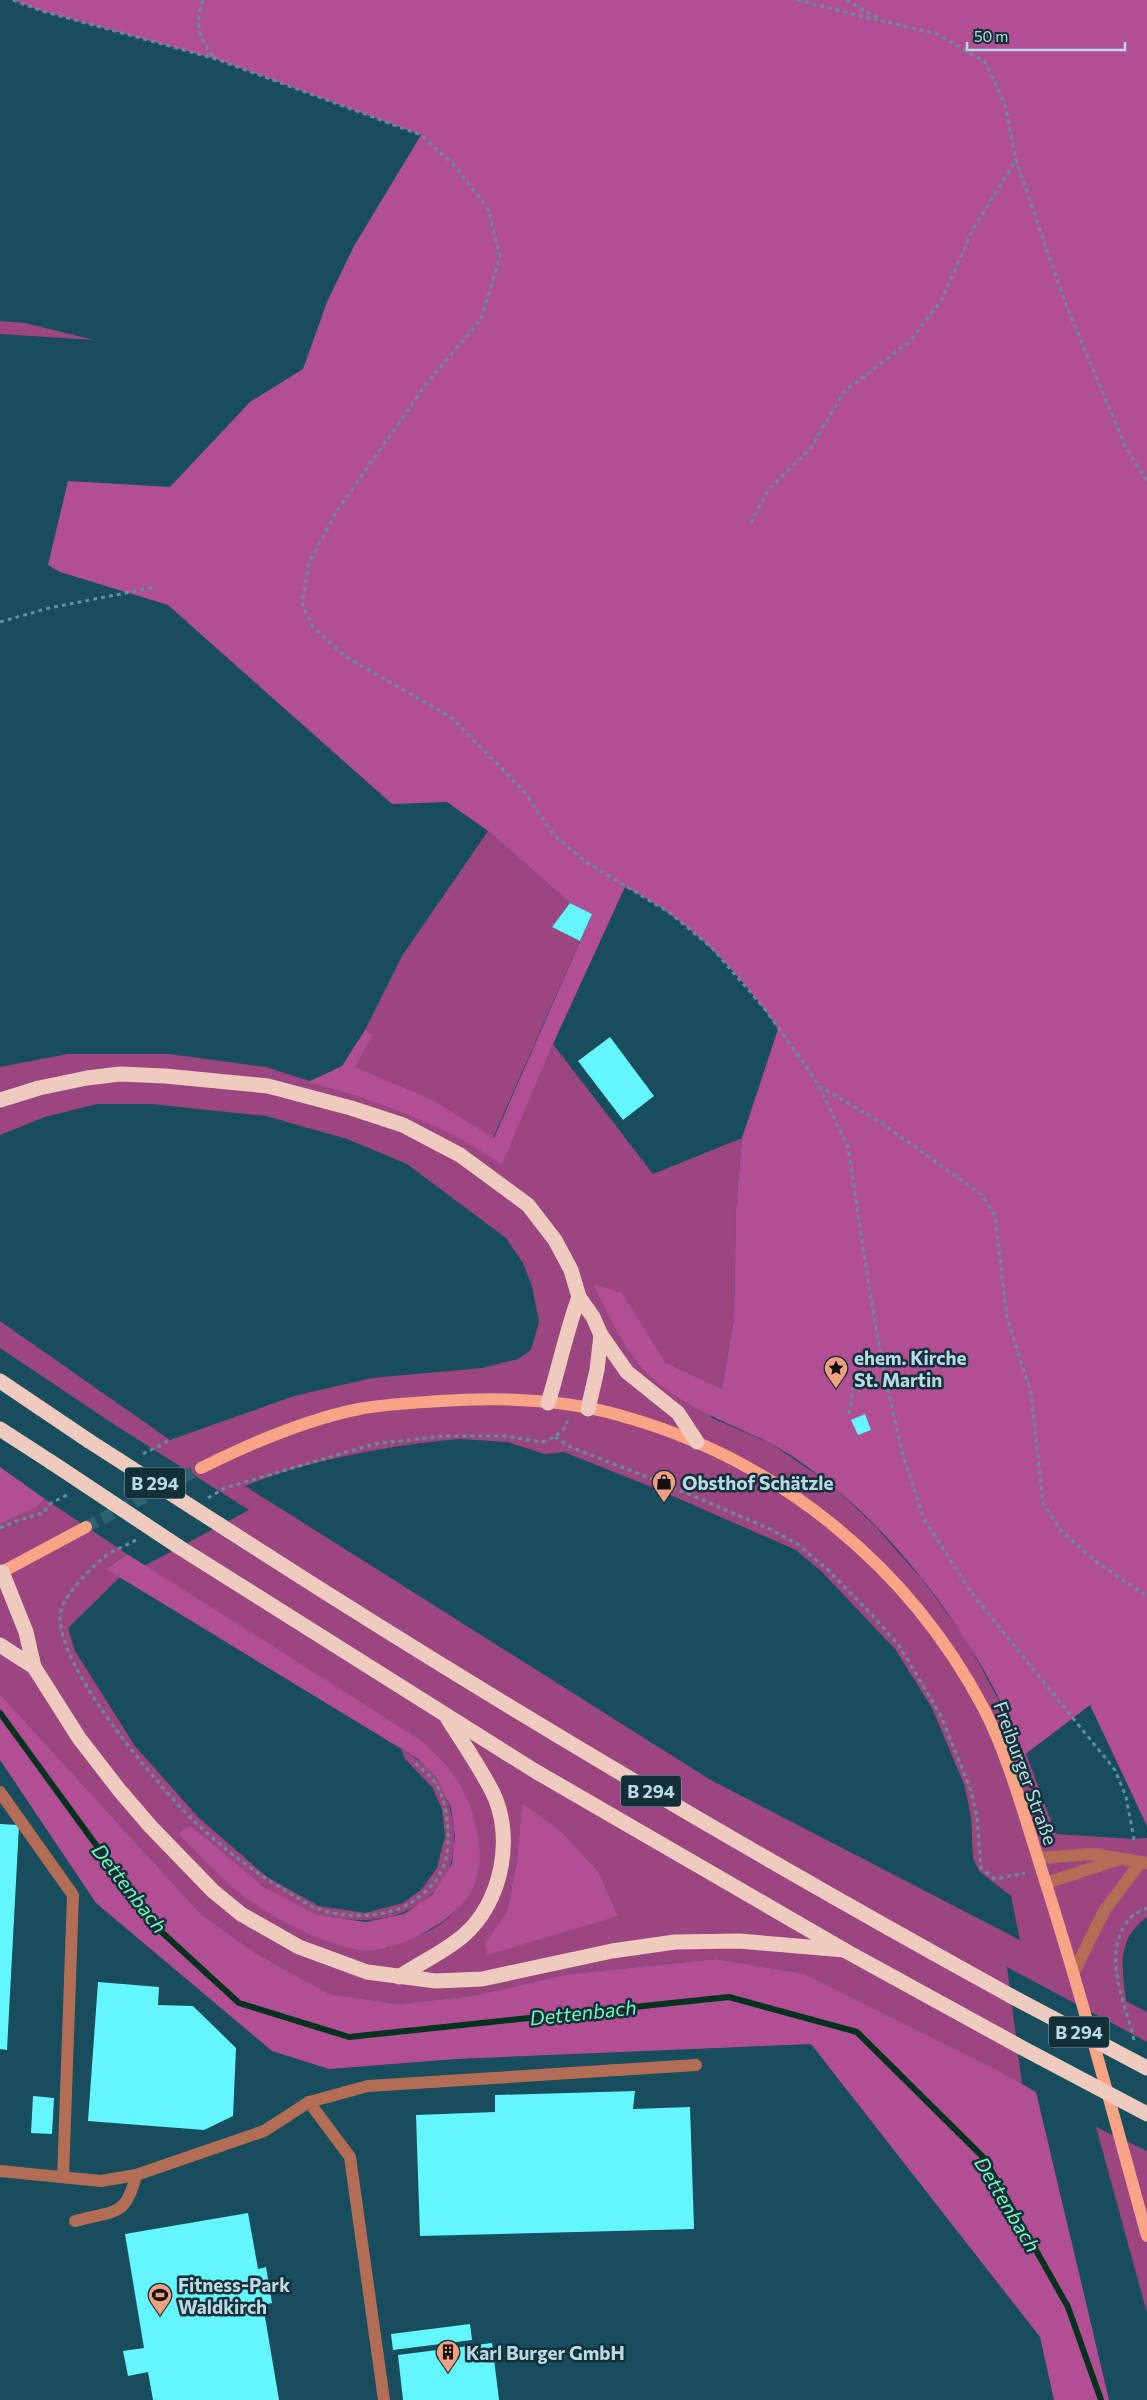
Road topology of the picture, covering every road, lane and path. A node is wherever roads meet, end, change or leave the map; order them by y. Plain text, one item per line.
1 (13, 0) edge
2 (203, 0) edge
3 (797, 0) edge
4 (846, 0) edge
5 (883, 21) junction
6 (216, 59) junction
7 (1016, 160) junction
8 (1147, 481) edge
9 (751, 523) dead end
10 (156, 587) dead end
11 (0, 622) edge
12 (819, 1086) junction
13 (0, 1100) edge
14 (579, 1297) junction
15 (601, 1335) junction
16 (885, 1378) junction
17 (0, 1381) edge
18 (548, 1403) junction
19 (571, 1406) junction
20 (588, 1409) junction
21 (849, 1414) dead end
22 (0, 1429) edge
23 (555, 1437) junction
24 (697, 1442) junction
25 (201, 1468) tunnel mouth
26 (200, 1502) dead end
27 (43, 1513) dead end
28 (86, 1527) tunnel mouth
29 (0, 1528) edge
30 (143, 1535) dead end
31 (1, 1572) edge
32 (1147, 1596) edge
33 (0, 1632) edge
34 (4, 1647) edge
35 (34, 1667) junction
36 (446, 1715) junction
37 (412, 1760) dead end
38 (0, 1792) edge
39 (1122, 1859) junction
40 (1039, 1863) junction
41 (1144, 1863) edge
42 (1046, 1883) junction
43 (1147, 1908) edge
44 (844, 1950) junction
45 (1074, 1972) junction
46 (399, 1977) junction
47 (1134, 2043) dead end
48 (696, 2065) dead end
49 (1147, 2068) edge
50 (309, 2102) junction
51 (1147, 2114) edge
52 (0, 2171) edge
53 (136, 2175) junction
54 (63, 2177) junction
55 (75, 2221) dead end
56 (1147, 2236) edge
57 (384, 2400) edge

1 - 6 path
2 - 6 path
3 - 5 path
4 - 5 path
5 - 7 path
6 - 12 path
7 - 8 path
7 - 9 path
10 - 11 path
12 - 16 path
12 - 32 path
13 - 14 highway
14 - 15 highway
14 - 18 highway
15 - 20 highway
15 - 24 highway
16 - 21 path
16 - 41 path
17 - 49 highway, B 294, bridge
18 - 19 main road, Freiburger Straße
18 - 25 main road, Freiburger Straße
19 - 20 main road, Freiburger Straße
19 - 23 path
20 - 24 main road, Freiburger Straße
22 - 36 highway, B 294, bridge
23 - 26 path
23 - 40 path
24 - 40 main road, Freiburger Straße
27 - 29 path
28 - 31 main road
30 - 37 path
31 - 35 highway
33 - 34 highway
34 - 35 highway
35 - 46 highway
36 - 44 highway, B 294
36 - 46 highway
38 - 54 street
39 - 40 street
39 - 41 street
39 - 42 street
40 - 42 main road, Freiburger Straße
41 - 45 street
42 - 45 main road, Freiburger Straße
43 - 47 path
44 - 46 highway
44 - 51 highway, B 294, bridge
45 - 56 main road, Freiburger Straße
48 - 50 street
50 - 53 street
50 - 57 street
52 - 54 street
53 - 54 street
53 - 55 street

